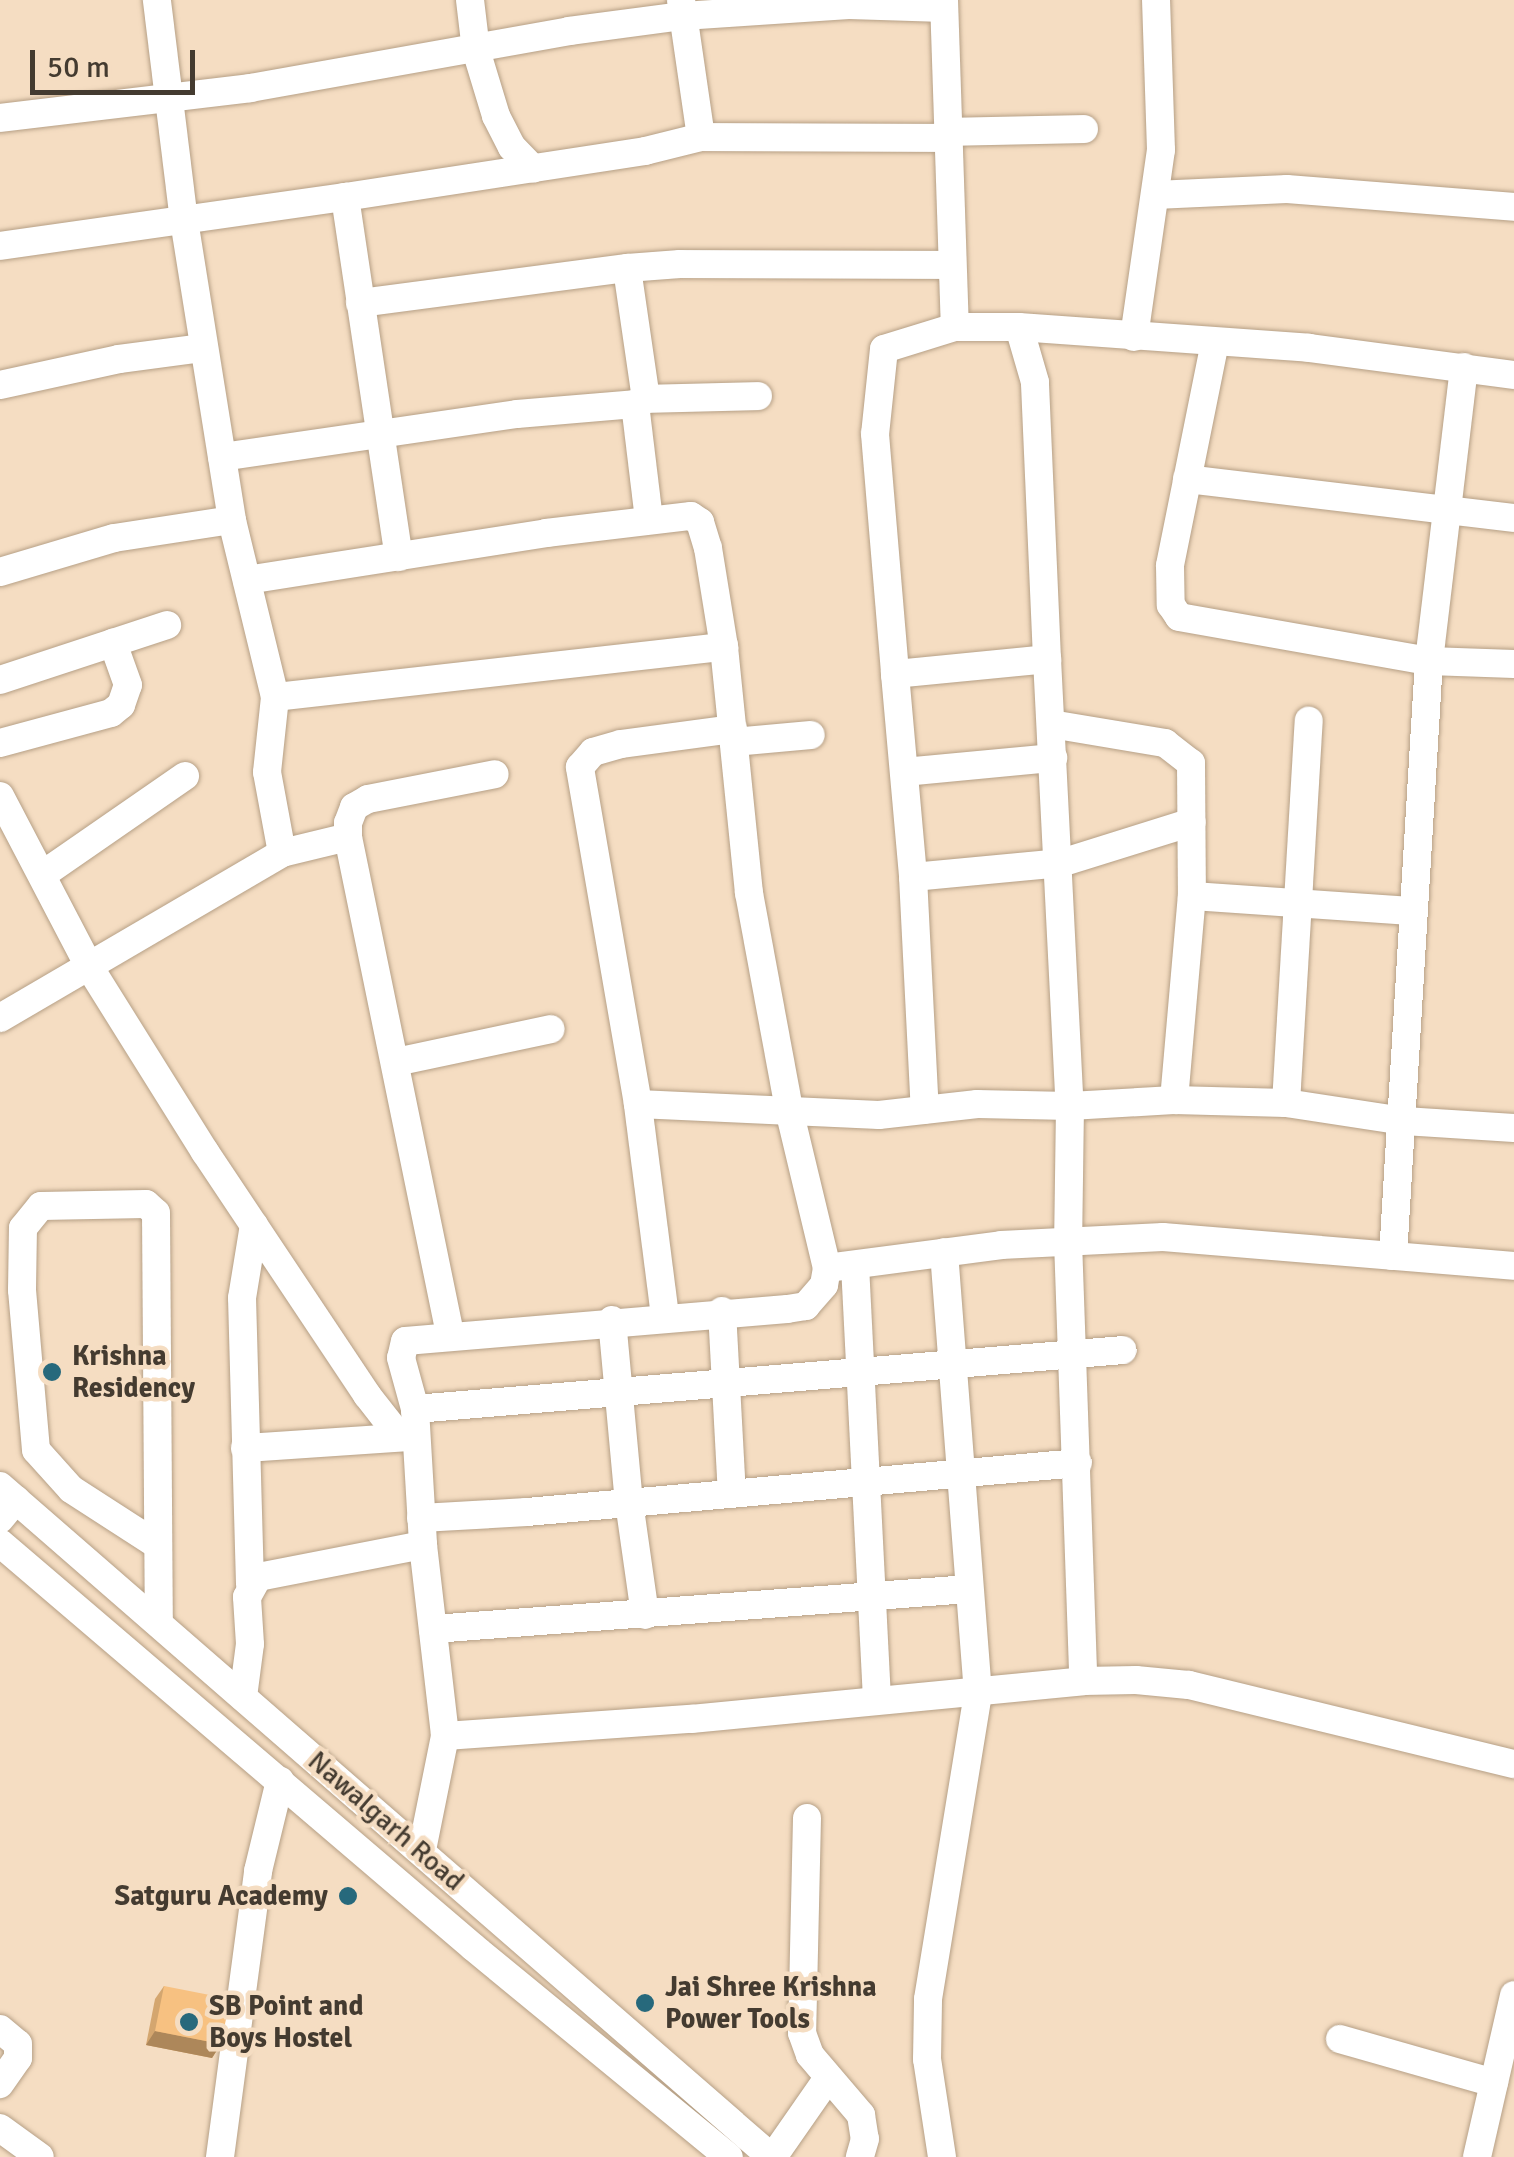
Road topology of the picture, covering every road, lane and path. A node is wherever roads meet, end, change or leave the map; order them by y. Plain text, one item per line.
1 (157, 0) edge
2 (470, 0) edge
3 (1156, 0) edge
4 (944, 4) edge
5 (682, 8) edge
6 (476, 50) junction
7 (171, 95) junction
8 (0, 118) edge
9 (1084, 129) dead end
10 (946, 135) junction
11 (701, 138) junction
12 (532, 169) junction
13 (1155, 195) junction
14 (345, 197) junction
15 (1514, 207) edge
16 (184, 221) junction
17 (0, 246) edge
18 (952, 265) junction
19 (628, 268) junction
20 (360, 303) junction
21 (1019, 327) junction
22 (956, 328) junction
23 (1134, 337) junction
24 (1215, 342) junction
25 (203, 348) junction
26 (1464, 368) junction
27 (1514, 375) edge
28 (0, 385) edge
29 (758, 396) dead end
30 (641, 401) junction
31 (382, 437) junction
32 (222, 457) junction
33 (1187, 479) junction
34 (1446, 511) junction
35 (1514, 518) edge
36 (649, 519) junction
37 (232, 520) junction
38 (399, 558) junction
39 (0, 572) edge
40 (247, 580) junction
41 (167, 626) dead end
42 (114, 643) junction
43 (724, 647) junction
44 (1047, 658) junction
45 (1429, 661) junction
46 (1514, 664) edge
47 (895, 674) junction
48 (0, 680) edge
49 (274, 697) junction
50 (1309, 721) dead end
51 (1051, 724) junction
52 (812, 735) dead end
53 (734, 736) junction
54 (0, 743) edge
55 (1053, 758) junction
56 (904, 772) junction
57 (495, 774) dead end
58 (186, 776) dead end
59 (0, 796) edge
60 (1192, 822) junction
61 (348, 837) junction
62 (282, 853) junction
63 (1061, 863) junction
64 (42, 876) junction
65 (913, 878) junction
66 (1192, 896) junction
67 (1300, 903) junction
68 (1411, 911) junction
69 (90, 968) junction
70 (0, 1018) edge
71 (551, 1029) dead end
72 (396, 1062) junction
73 (1174, 1100) junction
74 (638, 1104) junction
75 (1286, 1104) junction
76 (1070, 1106) junction
77 (925, 1110) junction
78 (790, 1114) junction
79 (1404, 1121) junction
80 (1514, 1128) edge
81 (254, 1226) junction
82 (1068, 1241) junction
83 (944, 1252) junction
84 (1393, 1256) junction
85 (855, 1264) junction
86 (1514, 1266) edge
87 (826, 1268) junction
88 (722, 1311) junction
89 (664, 1316) junction
90 (612, 1320) junction
91 (450, 1334) junction
92 (1124, 1350) dead end
93 (1074, 1354) junction
94 (955, 1363) junction
95 (862, 1370) junction
96 (726, 1381) junction
97 (618, 1390) junction
98 (415, 1409) junction
99 (408, 1437) junction
100 (245, 1448) junction
101 (1078, 1463) junction
102 (960, 1472) junction
103 (867, 1480) junction
104 (732, 1492) junction
105 (5, 1502) edge
106 (629, 1502) junction
107 (422, 1531) junction
108 (0, 1543) edge
109 (156, 1544) junction
110 (250, 1584) junction
111 (969, 1589) junction
112 (875, 1595) junction
113 (645, 1615) junction
114 (159, 1624) junction
115 (433, 1629) junction
116 (1083, 1681) junction
117 (978, 1694) junction
118 (243, 1697) junction
119 (877, 1698) junction
120 (445, 1736) junction
121 (1514, 1764) edge
122 (280, 1780) junction
123 (807, 1818) dead end
124 (422, 1850) junction
125 (1514, 1995) edge
126 (0, 2029) edge
127 (1340, 2040) dead end
128 (828, 2078) junction
129 (1494, 2083) junction
130 (0, 2084) edge
131 (0, 2128) edge
132 (40, 2157) edge
133 (220, 2157) edge
134 (729, 2157) edge
135 (772, 2157) edge
136 (860, 2157) edge
137 (942, 2157) edge
138 (1477, 2157) edge

1 - 7 street
2 - 6 street
3 - 13 street
4 - 5 street
4 - 10 street
5 - 6 street
5 - 11 street
6 - 7 street
6 - 12 street
7 - 8 street
7 - 16 street
9 - 10 street
10 - 11 street
10 - 18 street
11 - 12 street
12 - 14 street
13 - 15 street
13 - 23 street
14 - 16 street
14 - 20 street
16 - 17 street
16 - 25 street
18 - 19 street
18 - 22 street
19 - 20 street
19 - 30 street
20 - 31 street
21 - 22 street
21 - 23 street
21 - 44 street
22 - 47 street
23 - 24 street
24 - 26 street
24 - 33 street
25 - 28 street
25 - 32 street
26 - 27 street
26 - 34 street
29 - 30 street
30 - 31 street
30 - 36 street
31 - 32 street
31 - 38 street
32 - 37 street
33 - 34 street
33 - 45 street
34 - 35 street
34 - 45 street
36 - 38 street
36 - 43 street
37 - 39 street
37 - 40 street
38 - 40 street
40 - 49 street
41 - 42 street
42 - 48 street
42 - 54 street
43 - 49 street
43 - 53 street
44 - 47 street
44 - 51 street
45 - 46 street
45 - 68 street
47 - 56 street
49 - 62 street
50 - 67 street
51 - 55 street
51 - 60 street
52 - 53 street
53 - 74 street
53 - 78 street
55 - 56 street
55 - 63 street
56 - 65 street
57 - 61 street
58 - 64 street
59 - 64 street
60 - 63 street
60 - 66 street
61 - 62 street
61 - 72 street
62 - 69 street
63 - 65 street
63 - 76 street
64 - 69 street
65 - 77 street
66 - 67 street
66 - 73 street
67 - 68 street
67 - 75 street
68 - 79 street
69 - 70 street
69 - 81 street
71 - 72 street
72 - 91 street
73 - 75 street
73 - 76 street
74 - 78 street
74 - 89 street
75 - 79 street
76 - 77 street
76 - 82 street
77 - 78 street
78 - 87 street
79 - 80 street
79 - 84 street
81 - 99 street
81 - 100 street
82 - 83 street
82 - 84 street
82 - 93 street
83 - 85 street
83 - 94 street
84 - 86 street
85 - 87 street
85 - 95 street
87 - 88 street
88 - 89 street
88 - 96 street
89 - 90 street
90 - 91 street
90 - 97 street
91 - 98 street
92 - 93 street
93 - 94 street
93 - 101 street
94 - 95 street
94 - 102 street
95 - 96 street
95 - 103 street
96 - 97 street
96 - 104 street
97 - 98 street
97 - 106 street
98 - 99 street
99 - 100 street
99 - 107 street
100 - 110 street
101 - 102 street
101 - 116 street
102 - 103 street
102 - 111 street
103 - 104 street
103 - 112 street
104 - 106 street
105 - 114 street, Nawalgarh Road
106 - 107 street
106 - 113 street
107 - 110 street
107 - 115 street
108 - 122 street
109 - 109 street
109 - 114 street
110 - 118 street
111 - 112 street
111 - 117 street
112 - 113 street
112 - 119 street
113 - 115 street
114 - 118 street, Nawalgarh Road
115 - 120 street
116 - 117 street
116 - 121 street
117 - 119 street
117 - 137 street
118 - 124 street, Nawalgarh Road
119 - 120 street
120 - 124 street
122 - 133 street
122 - 134 street
123 - 128 street
124 - 135 street, Nawalgarh Road
125 - 129 street
126 - 130 street
127 - 129 street
128 - 135 street
128 - 136 street
129 - 138 street
131 - 132 street

